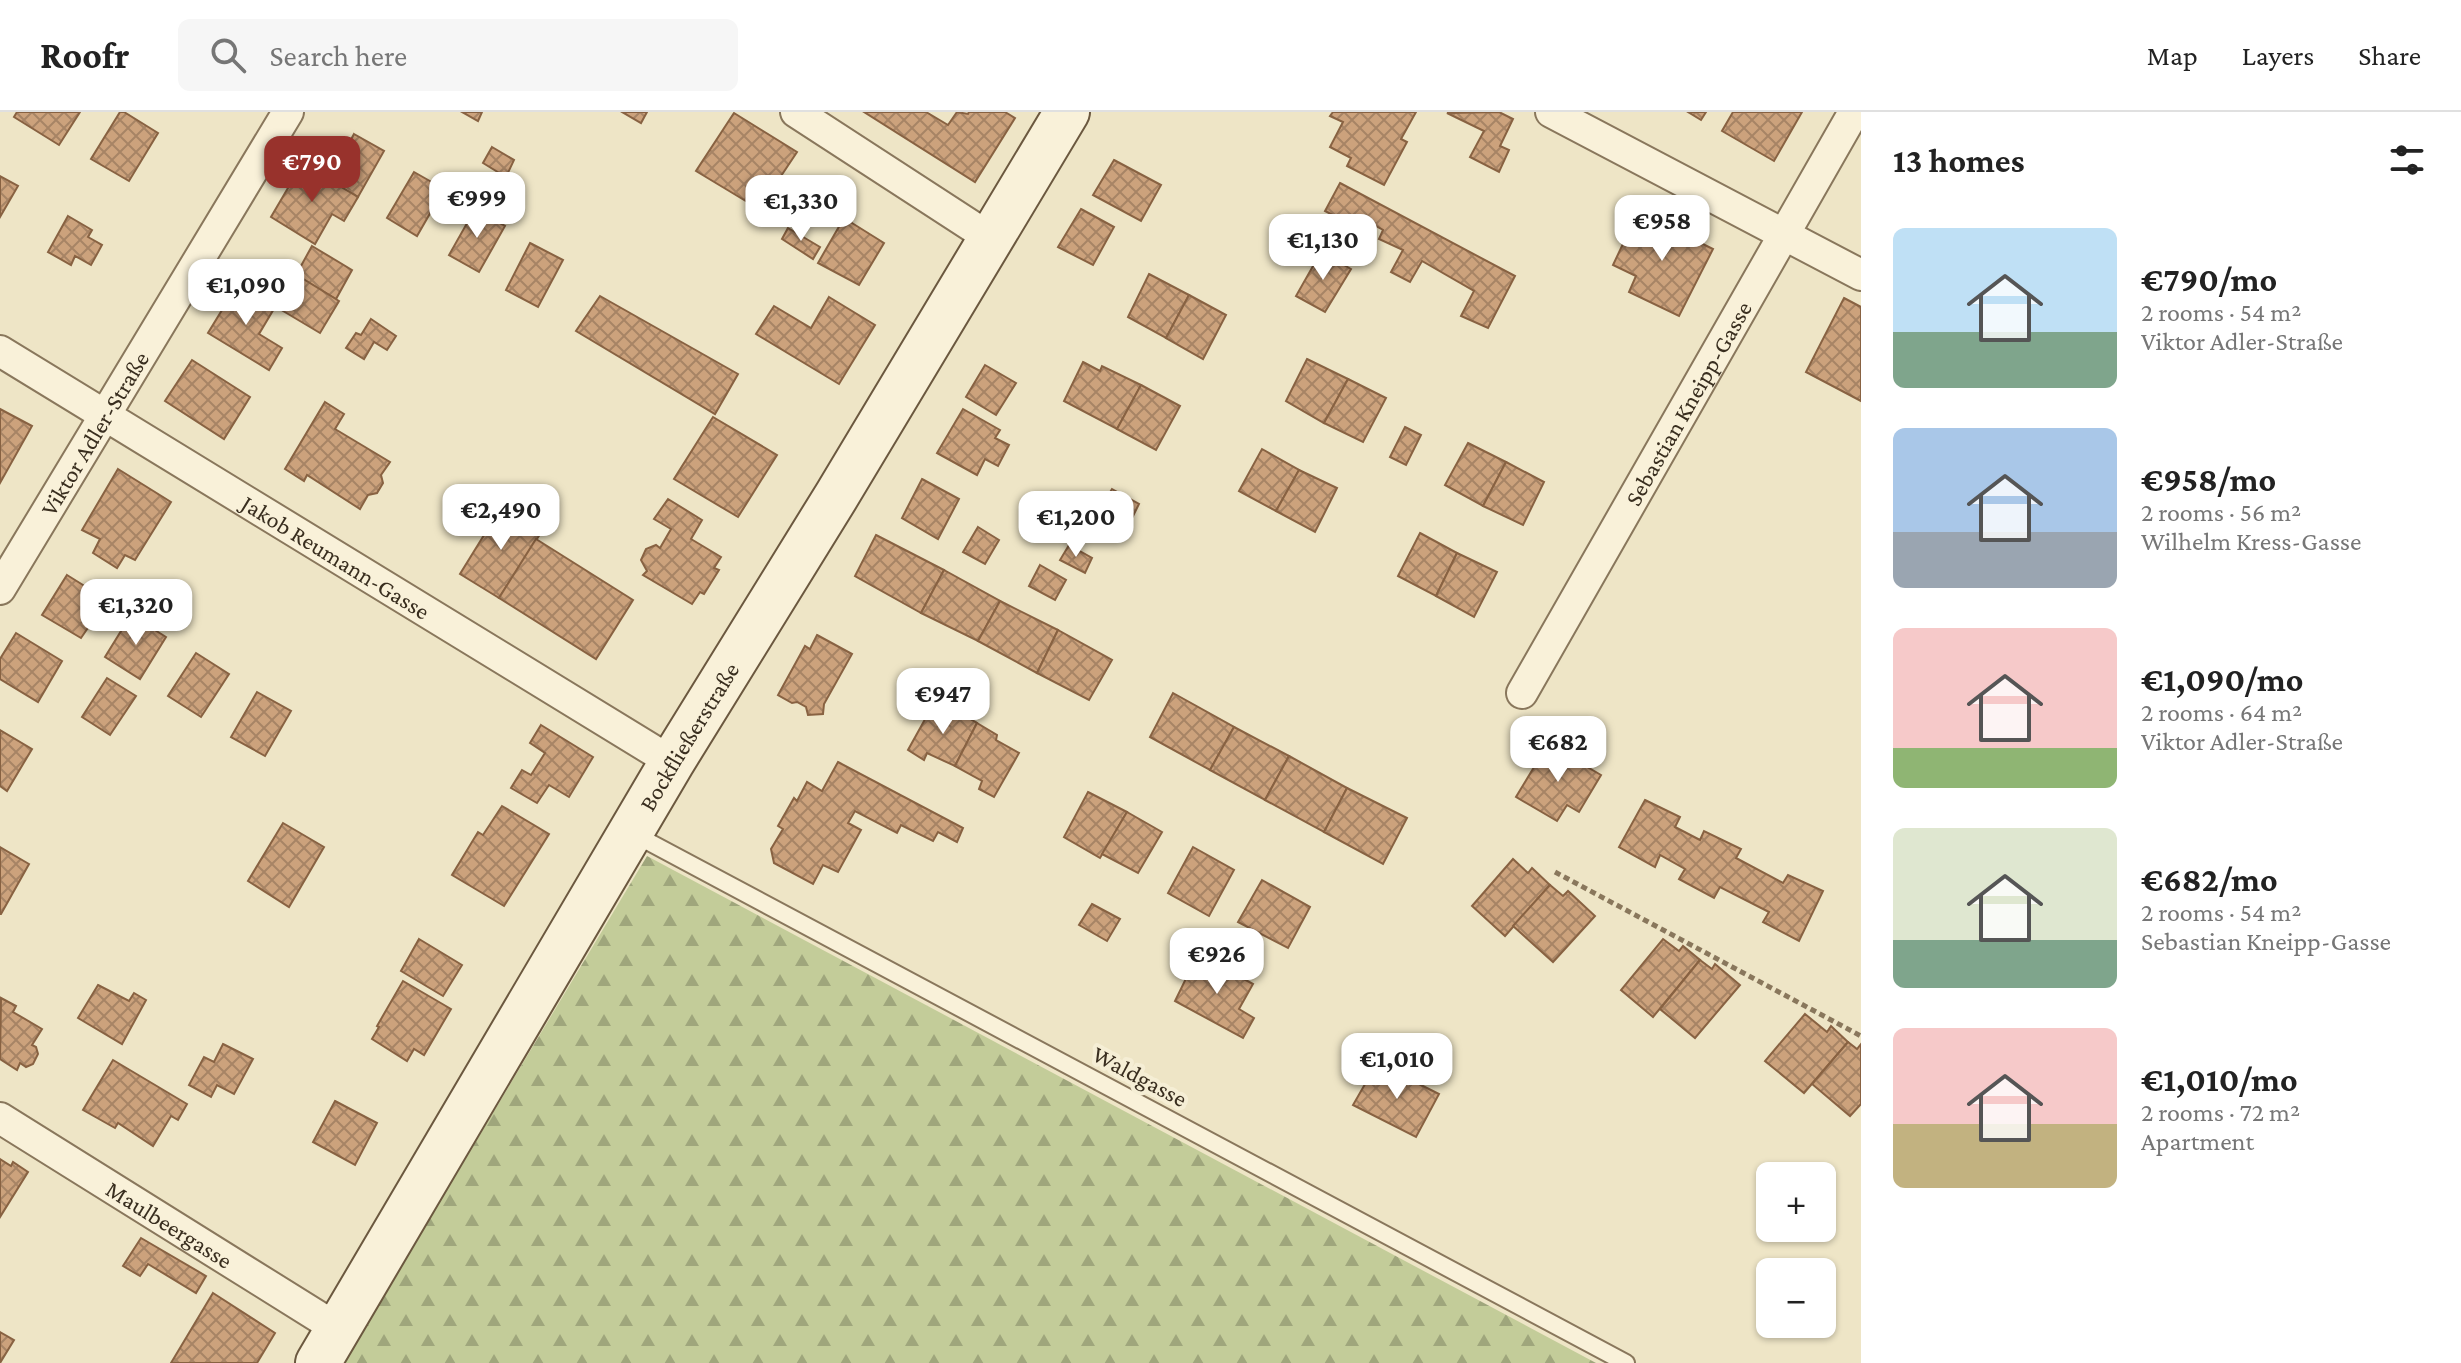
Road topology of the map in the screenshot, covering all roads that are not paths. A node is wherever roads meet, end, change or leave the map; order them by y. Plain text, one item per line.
1 (288, 112) edge
2 (796, 112) edge
3 (1067, 112) edge
4 (1551, 112) edge
5 (1854, 112) edge
6 (1783, 234) junction
7 (990, 238) junction
8 (1861, 275) edge
9 (0, 351) edge
10 (105, 414) junction
11 (0, 589) edge
12 (1522, 693) dead end
13 (672, 762) junction
14 (631, 832) junction
15 (0, 1118) edge
16 (328, 1346) edge
17 (1626, 1363) edge

1 - 10 street, Viktor Adler-Straße
2 - 7 street
3 - 7 main road, Bockfließerstraße
4 - 6 street
5 - 6 street, Sebastian Kneipp-Gasse
6 - 8 street
6 - 12 street, Sebastian Kneipp-Gasse
7 - 13 main road, Bockfließerstraße
9 - 10 street, Jakob Reumann-Gasse
10 - 11 street, Viktor Adler-Straße
10 - 13 street, Jakob Reumann-Gasse
13 - 14 main road, Bockfließerstraße
14 - 16 main road, Bockfließerstraße
14 - 17 lane, Waldgasse
15 - 16 street, Maulbeergasse

